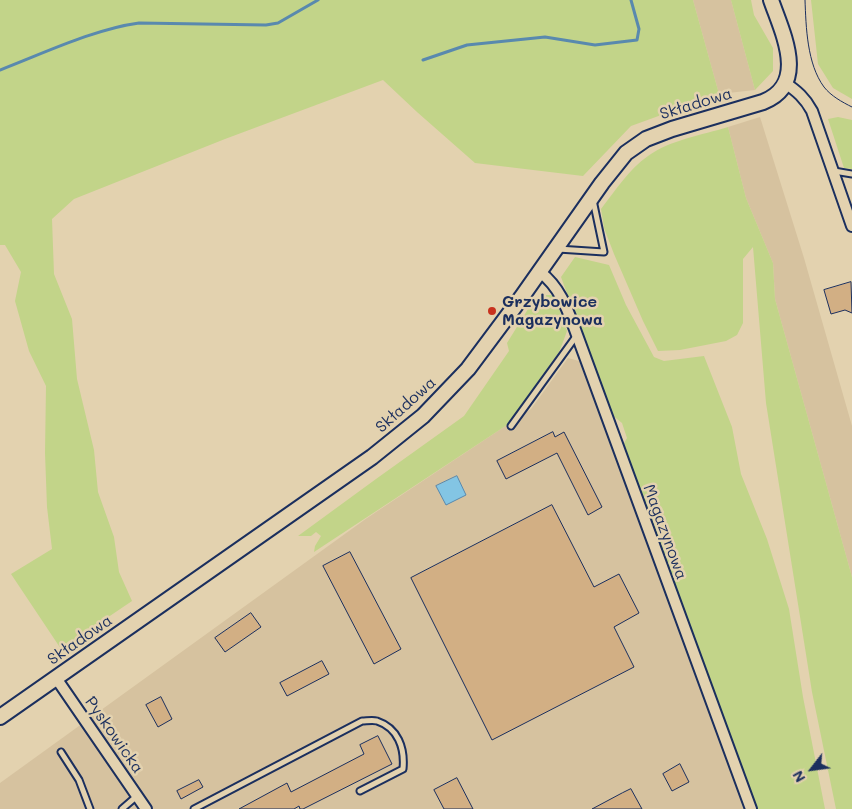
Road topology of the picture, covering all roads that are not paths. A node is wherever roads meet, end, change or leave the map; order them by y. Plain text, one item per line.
1 (770, 0) edge
2 (785, 83) junction
3 (834, 171) junction
4 (852, 174) edge
5 (592, 197) junction
6 (850, 216) edge
7 (852, 226) edge
8 (556, 249) junction
9 (540, 272) junction
10 (577, 335) junction
11 (511, 426) dead end
12 (56, 678) junction
13 (0, 717) edge
14 (61, 752) dead end
15 (360, 791) dead end
16 (138, 796) junction
17 (90, 809) edge
18 (122, 809) edge
19 (146, 809) edge
20 (194, 809) edge
21 (751, 809) edge

1 - 2 main road
2 - 3 street
2 - 5 main road, Składowa
3 - 4 lane
3 - 6 street
5 - 8 main road, Składowa
5 - 8 lane
6 - 7 street
8 - 9 main road, Składowa
9 - 10 street, Magazynowa
9 - 12 main road, Składowa
10 - 11 lane
10 - 21 street, Magazynowa
12 - 13 main road, Składowa
12 - 16 street, Pyskowicka
14 - 17 lane
15 - 20 lane
16 - 18 lane
16 - 19 street, Pyskowicka

